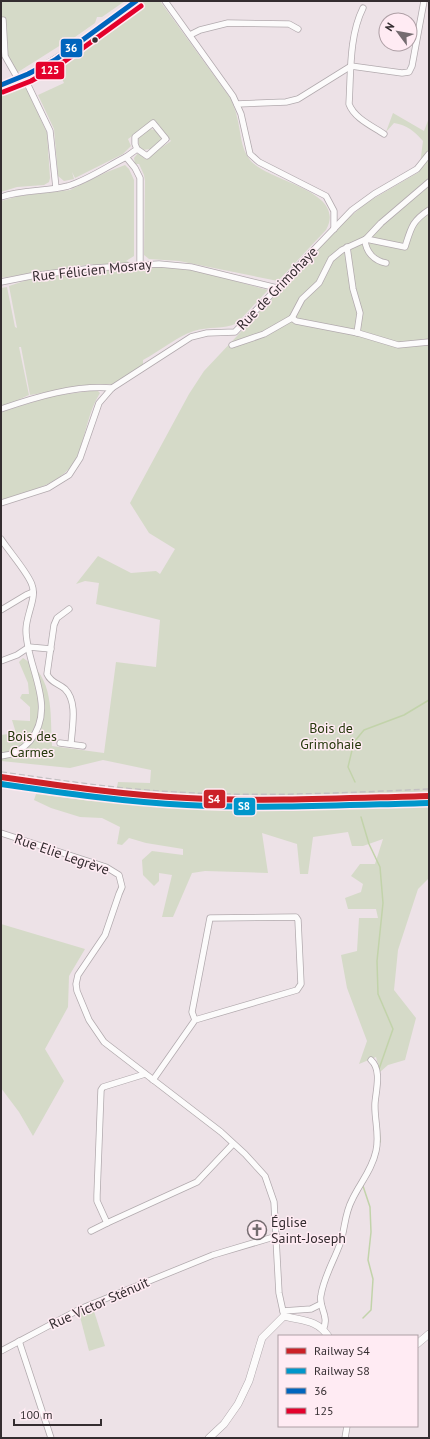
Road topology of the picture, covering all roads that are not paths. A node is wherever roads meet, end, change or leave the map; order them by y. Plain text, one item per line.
1 (136, 1) edge
2 (165, 1) edge
3 (424, 1) edge
4 (363, 8) dead end
5 (3, 20) dead end
6 (298, 29) dead end
7 (190, 35) junction
8 (351, 66) junction
9 (21, 78) junction
10 (1, 85) edge
11 (237, 104) junction
12 (384, 134) dead end
13 (137, 149) junction
14 (429, 154) edge
15 (126, 157) junction
16 (429, 182) edge
17 (56, 188) junction
18 (1, 197) edge
19 (429, 210) edge
20 (334, 211) junction
21 (346, 216) junction
22 (334, 229) junction
23 (365, 240) junction
24 (348, 247) junction
25 (386, 263) dead end
26 (140, 264) junction
27 (1, 282) edge
28 (278, 288) junction
29 (292, 318) junction
30 (357, 333) junction
31 (429, 342) edge
32 (232, 345) dead end
33 (100, 387) junction
34 (112, 388) junction
35 (106, 394) junction
36 (1, 409) edge
37 (1, 503) edge
38 (1, 539) edge
39 (33, 592) junction
40 (69, 609) dead end
41 (1, 610) edge
42 (29, 647) junction
43 (51, 649) junction
44 (1, 660) edge
45 (60, 743) dead end
46 (71, 744) junction
47 (84, 746) dead end
48 (1, 756) edge
49 (1, 833) edge
50 (195, 1020) junction
51 (371, 1060) dead end
52 (145, 1074) junction
53 (153, 1080) junction
54 (233, 1144) junction
55 (107, 1223) junction
56 (91, 1231) dead end
57 (277, 1236) junction
58 (321, 1304) junction
59 (284, 1314) junction
60 (323, 1330) junction
61 (429, 1334) edge
62 (327, 1335) edge
63 (19, 1341) junction
64 (418, 1343) edge
65 (1, 1351) edge
66 (346, 1427) edge
67 (51, 1438) edge
68 (209, 1438) edge
69 (345, 1438) edge

1 - 9 street
2 - 7 street
3 - 8 street
4 - 8 street
5 - 9 street
6 - 7 street
7 - 11 street
8 - 11 street
8 - 12 street
9 - 10 street
9 - 17 street
11 - 20 street
13 - 13 street
13 - 15 street
14 - 21 street, Rue de Grimohaye
15 - 17 street
15 - 26 street
16 - 23 street
17 - 18 street
19 - 23 street
20 - 21 street
20 - 22 street
21 - 22 street, Rue de Grimohaye
22 - 28 street, Rue de Grimohaye
23 - 24 street
23 - 25 street
24 - 29 street
24 - 30 street
26 - 27 street, Rue Félicien Mosray
26 - 28 street, Rue Félicien Mosray
28 - 34 street, Rue de Grimohaye
29 - 30 street
29 - 32 street
30 - 31 street
33 - 34 street
33 - 35 street
33 - 36 street
34 - 35 street, Rue de Grimohaye
35 - 37 street, Rue de Grimohaye
38 - 39 street
39 - 41 street
39 - 42 street
40 - 43 street
42 - 43 street
42 - 44 street
42 - 48 street
43 - 46 street
45 - 46 street
46 - 47 street
49 - 52 street, Rue Elie Legrève
50 - 50 street
50 - 53 street
51 - 58 street
52 - 53 street, Rue Elie Legrève
52 - 55 street
53 - 54 street, Rue Elie Legrève
54 - 55 street
54 - 57 street, Rue Elie Legrève
55 - 56 street
57 - 59 street, Rue Elie Legrève
57 - 63 street, Rue Victor Sténuit
58 - 59 street
58 - 60 street
59 - 60 street
59 - 68 street
60 - 62 street
61 - 64 street
63 - 65 street, Rue Victor Sténuit
63 - 67 street
66 - 69 street

